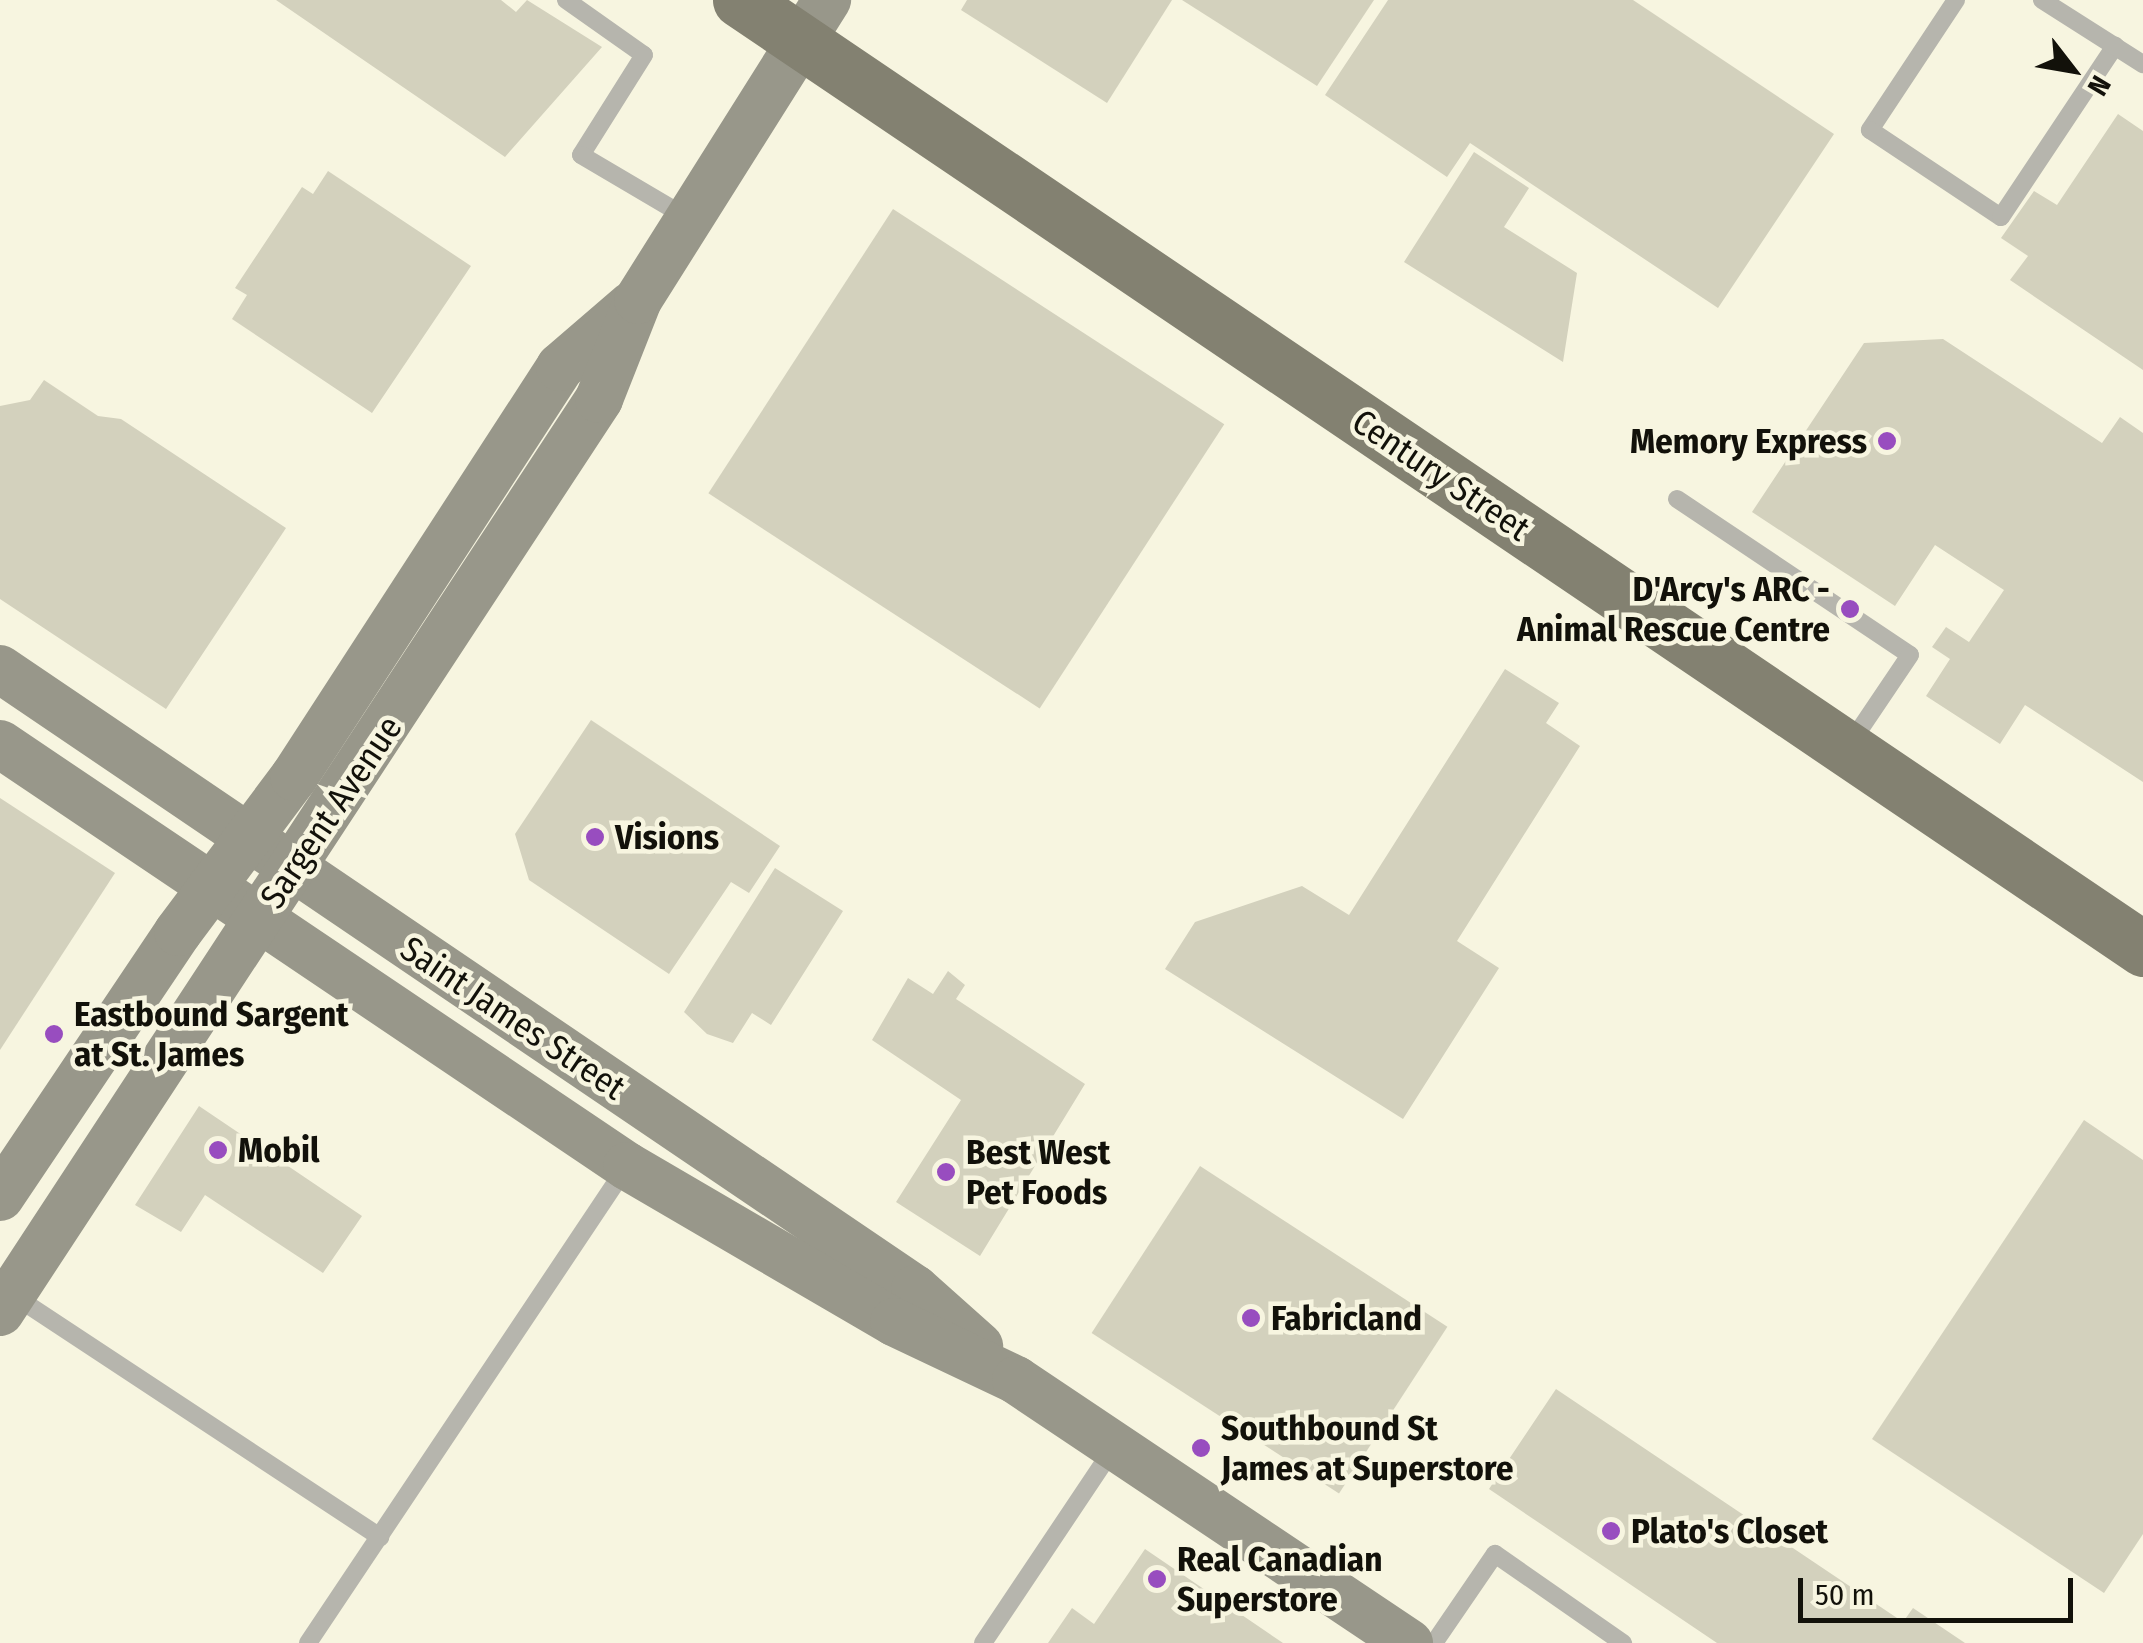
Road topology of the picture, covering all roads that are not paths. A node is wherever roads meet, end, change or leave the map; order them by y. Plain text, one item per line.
1 (566, 0) edge
2 (740, 0) edge
3 (1956, 0) edge
4 (2042, 0) edge
5 (813, 21) edge
6 (2115, 46) junction
7 (2143, 64) edge
8 (689, 218) junction
9 (638, 300) junction
10 (1677, 499) dead end
11 (0, 669) edge
12 (0, 744) edge
13 (1846, 748) junction
14 (249, 836) junction
15 (294, 870) junction
16 (211, 888) junction
17 (259, 921) junction
18 (2143, 949) edge
19 (627, 1166) junction
20 (0, 1197) edge
21 (6, 1303) edge
22 (1016, 1380) junction
23 (1116, 1444) junction
24 (380, 1537) junction
25 (308, 1643) edge
26 (984, 1643) edge
27 (1409, 1643) edge
28 (1434, 1643) edge
29 (1623, 1643) edge

1 - 8 lane
2 - 5 main road, Century Street
3 - 6 lane
4 - 6 lane
5 - 8 main road, Sargent Avenue
5 - 13 main road, Century Street
6 - 7 lane
8 - 9 main road, Sargent Avenue
9 - 14 main road, Sargent Avenue
9 - 15 main road, Sargent Avenue
10 - 13 lane
11 - 14 main road, Saint James Street
12 - 16 main road, Saint James Street
13 - 18 main road, Century Street
14 - 15 main road, Saint James Street
14 - 16 main road, Sargent Avenue
15 - 17 main road, Sargent Avenue
15 - 22 main road, Saint James Street
16 - 17 main road, Saint James Street
16 - 20 main road, Sargent Avenue
17 - 19 main road, Saint James Street
17 - 21 main road, Sargent Avenue
19 - 22 main road, Saint James Street
19 - 24 lane
21 - 24 lane
22 - 23 main road, Saint James Street
23 - 26 lane
23 - 27 main road, Saint James Street
24 - 25 lane
28 - 29 lane

